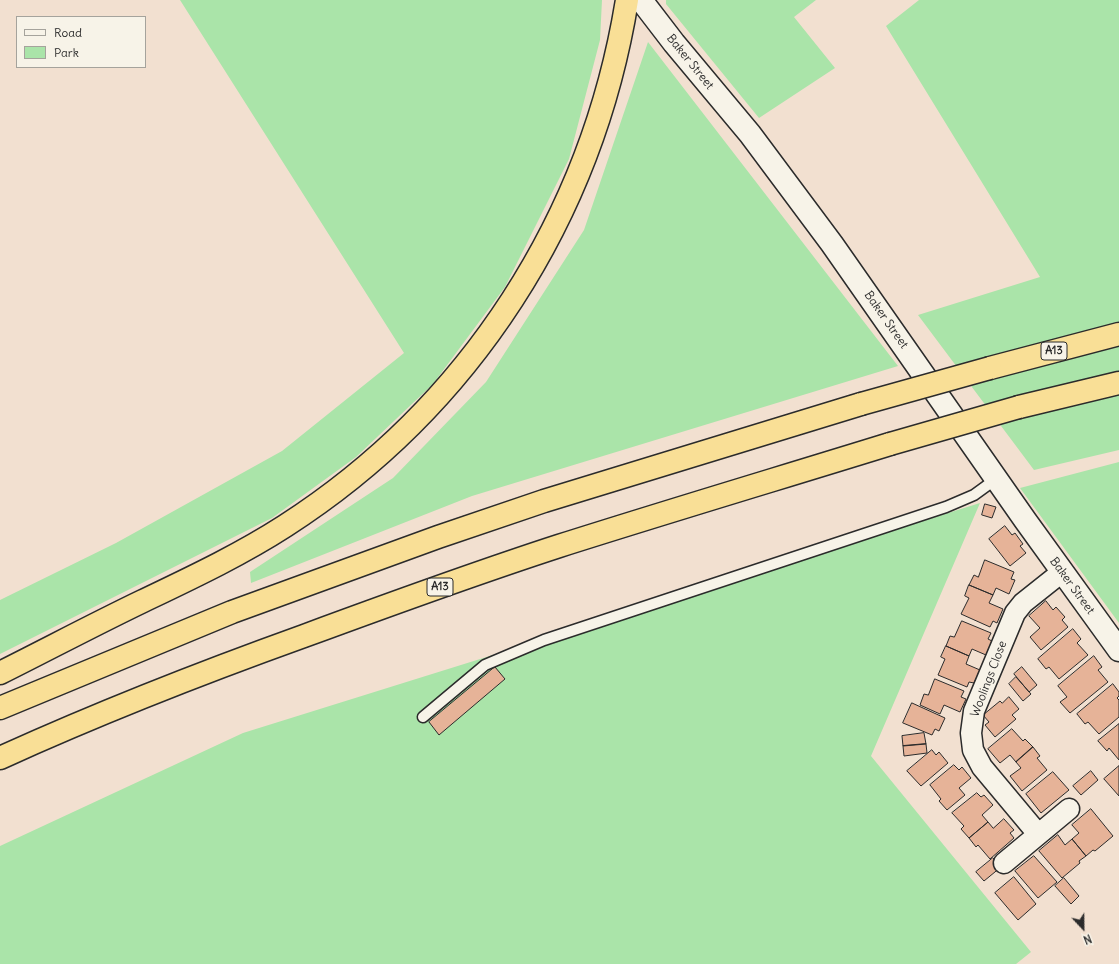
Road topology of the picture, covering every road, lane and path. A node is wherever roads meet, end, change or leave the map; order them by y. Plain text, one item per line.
1 (627, 0) edge
2 (641, 0) edge
3 (1119, 334) edge
4 (1119, 383) edge
5 (996, 479) junction
6 (1062, 572) junction
7 (1119, 650) edge
8 (0, 673) edge
9 (0, 708) edge
10 (423, 717) dead end
11 (0, 758) edge
12 (1069, 809) dead end
13 (1038, 834) junction
14 (1004, 863) dead end

1 - 8 highway
2 - 5 main road, Baker Street
3 - 9 highway, A13, bridge
4 - 11 highway, A13, bridge
5 - 6 main road, Baker Street
5 - 10 lane
6 - 7 main road, Baker Street
6 - 13 street, Woolings Close
12 - 13 street
13 - 14 street

